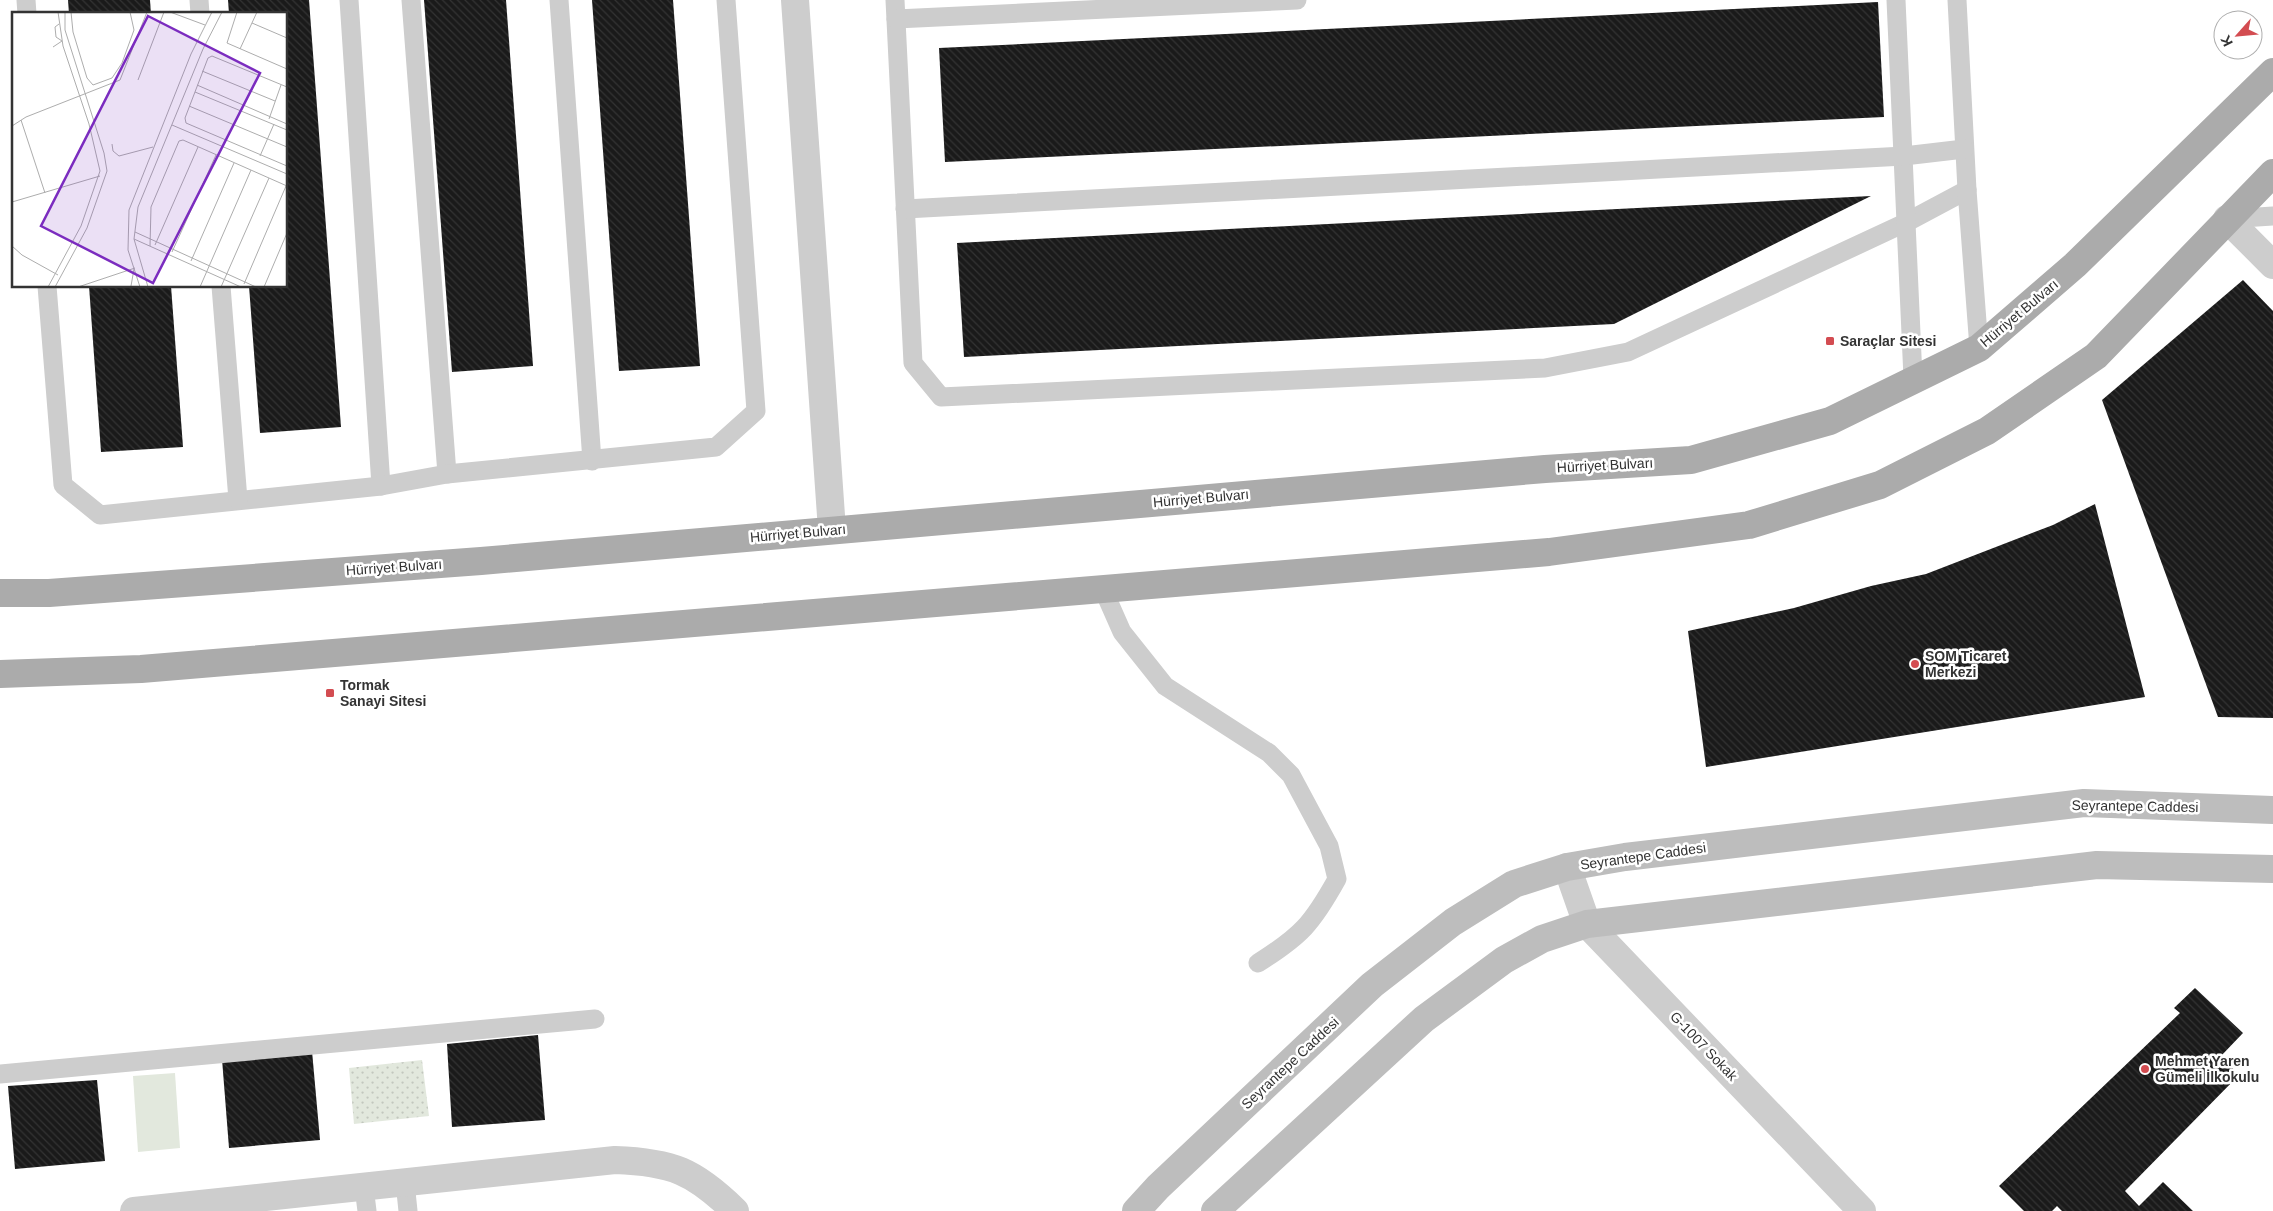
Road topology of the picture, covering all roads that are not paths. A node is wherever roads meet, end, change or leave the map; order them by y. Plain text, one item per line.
1 (349, 0) edge
2 (411, 0) edge
3 (559, 0) edge
4 (726, 0) edge
5 (795, 0) edge
6 (895, 0) edge
7 (1297, 0) edge
8 (1896, 0) edge
9 (1957, 0) edge
10 (896, 19) junction
11 (2273, 72) edge
12 (1964, 149) junction
13 (1904, 156) junction
14 (2273, 173) edge
15 (1967, 190) junction
16 (905, 209) junction
17 (2273, 216) edge
18 (2227, 219) junction
19 (1907, 222) junction
20 (2273, 265) edge
21 (48, 288) edge
22 (221, 288) edge
23 (1979, 348) junction
24 (1914, 378) junction
25 (592, 461) junction
26 (447, 474) junction
27 (381, 486) junction
28 (238, 500) junction
29 (832, 530) junction
30 (1103, 589) junction
31 (0, 593) edge
32 (0, 674) edge
33 (2273, 810) edge
34 (1567, 867) junction
35 (2273, 869) edge
36 (1587, 924) junction
37 (1258, 963) dead end
38 (595, 1019) dead end
39 (0, 1074) edge
40 (405, 1182) junction
41 (365, 1199) edge
42 (134, 1211) edge
43 (408, 1211) edge
44 (735, 1211) edge
45 (1136, 1211) edge
46 (1215, 1211) edge
47 (1862, 1211) edge

1 - 27 lane
2 - 26 lane
3 - 25 lane
4 - 25 lane
5 - 29 street
6 - 10 lane
7 - 10 lane
8 - 13 lane
9 - 12 lane
10 - 16 lane
11 - 23 main road, Hürriyet Bulvarı
12 - 13 lane
12 - 15 lane
13 - 16 lane
13 - 19 lane
14 - 18 main road
15 - 19 lane
15 - 23 lane
16 - 19 lane
17 - 18 lane
18 - 20 street
18 - 30 main road
19 - 24 lane
21 - 28 lane
22 - 28 lane
23 - 24 main road, Hürriyet Bulvarı
24 - 29 main road, Hürriyet Bulvarı
25 - 26 lane
26 - 27 lane
27 - 28 lane
29 - 31 main road, Hürriyet Bulvarı
30 - 32 main road
30 - 37 lane
33 - 34 main road, Seyrantepe Caddesi
34 - 36 street, G-1007 Sokak
34 - 45 main road, Seyrantepe Caddesi
35 - 36 main road
36 - 46 main road
36 - 47 street, G-1007 Sokak
38 - 39 lane
40 - 41 street
40 - 43 lane
40 - 44 street
41 - 42 street

